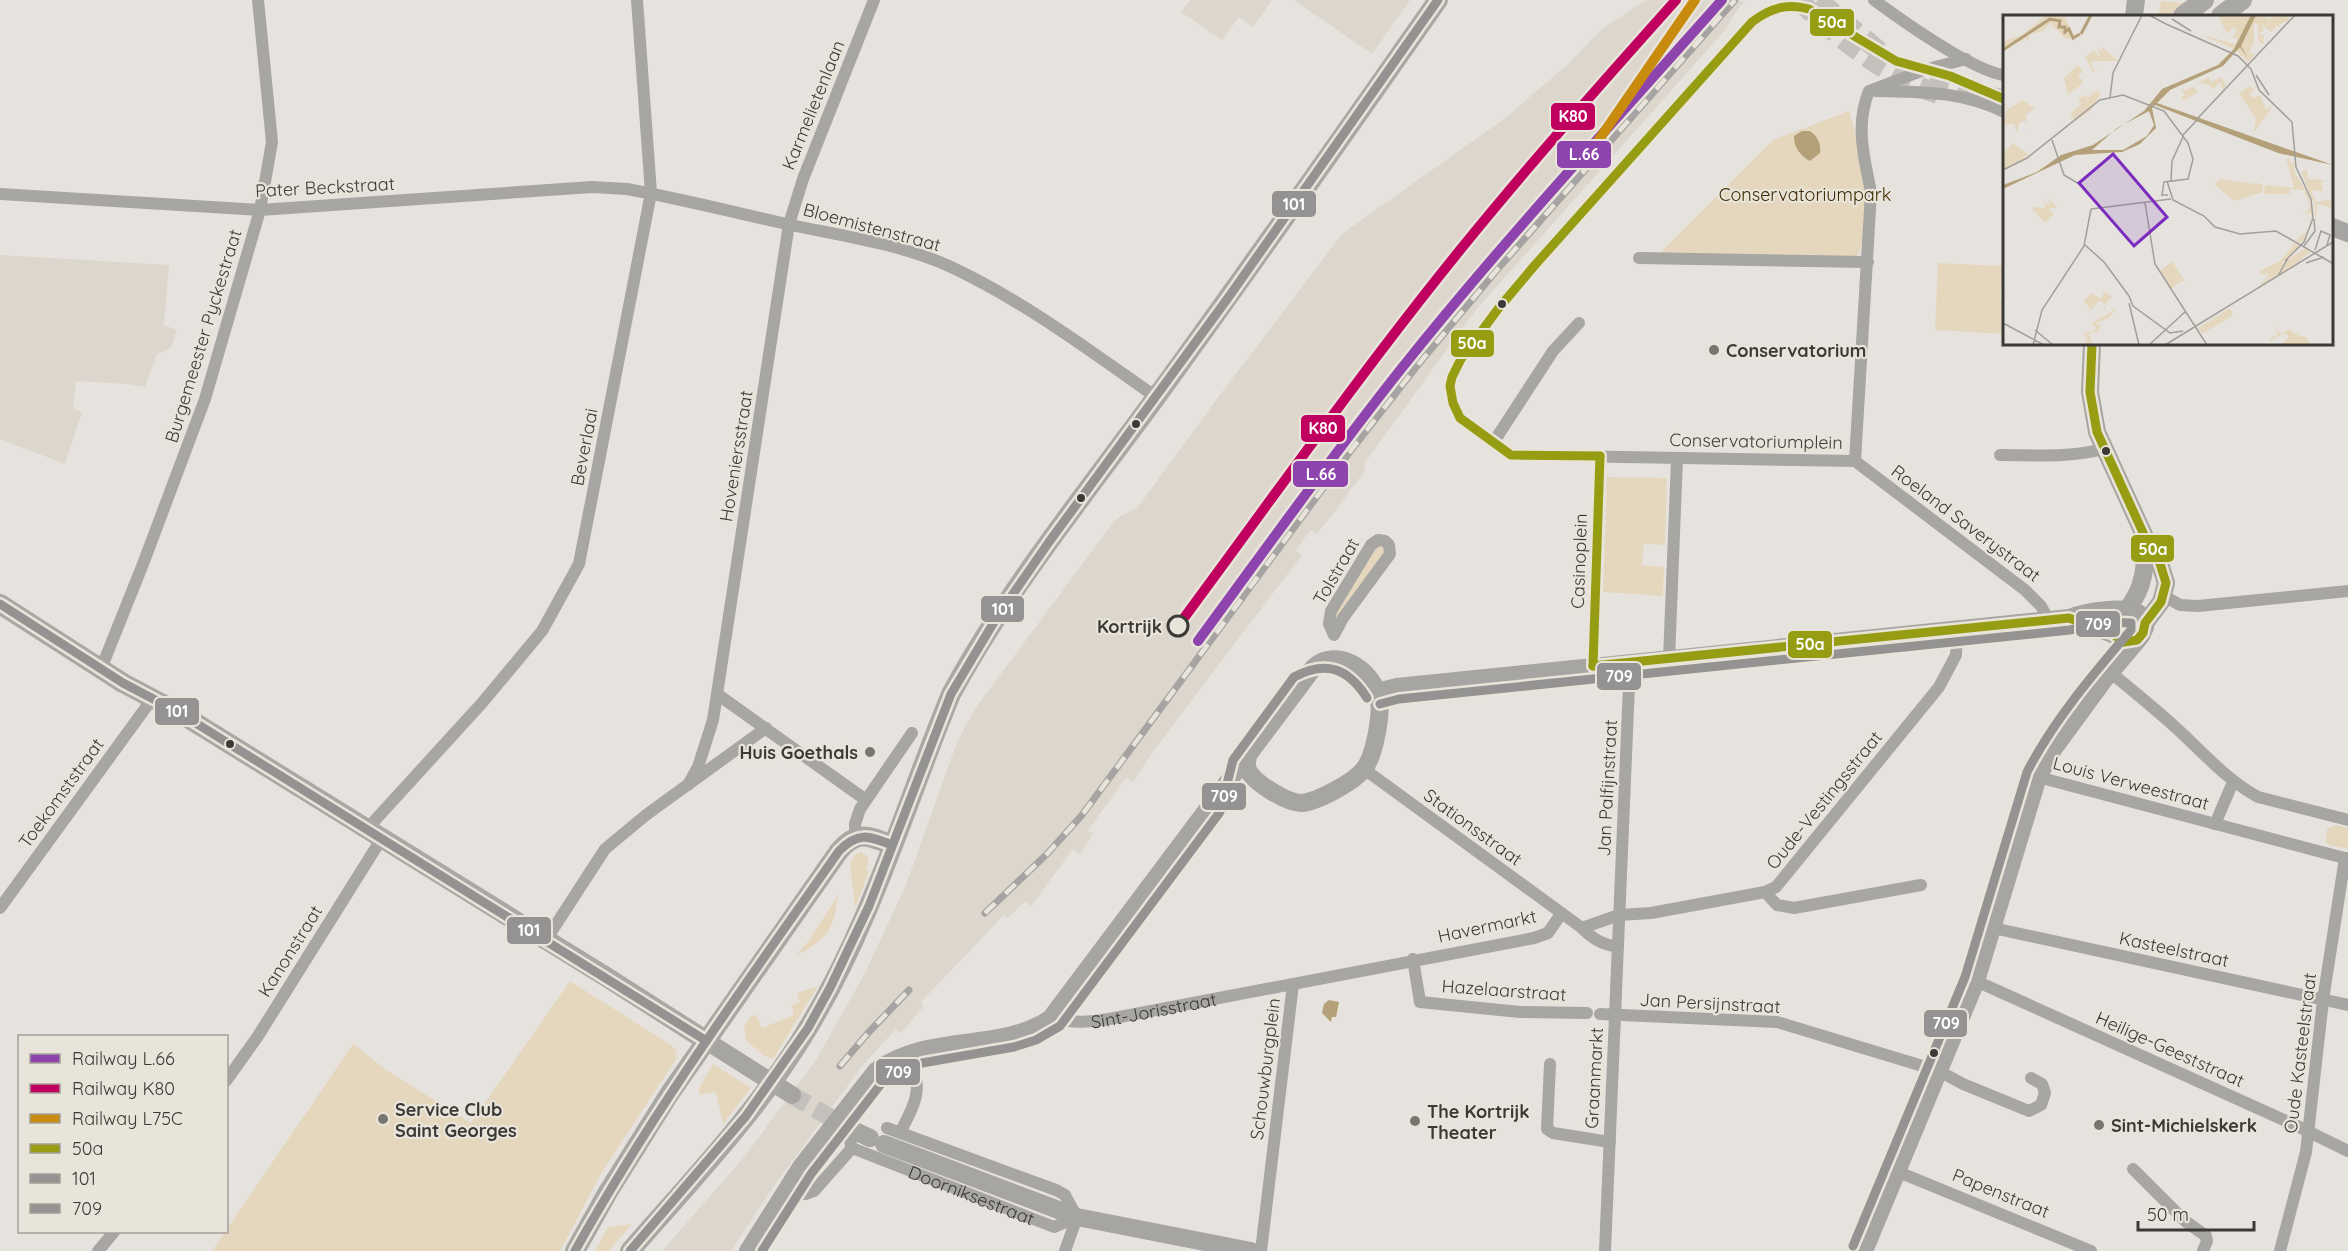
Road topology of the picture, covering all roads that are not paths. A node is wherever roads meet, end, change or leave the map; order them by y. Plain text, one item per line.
1 (258, 0) edge
2 (637, 0) edge
3 (874, 0) edge
4 (1438, 0) edge
5 (1874, 0) edge
6 (2136, 0) edge
7 (2204, 0) edge
8 (2219, 0) edge
9 (2242, 0) edge
10 (2134, 15) edge
11 (2184, 15) edge
12 (2200, 15) edge
13 (2223, 15) edge
14 (1966, 59) junction
15 (2003, 75) edge
16 (1869, 91) junction
17 (2003, 112) edge
18 (0, 194) edge
19 (651, 194) junction
20 (260, 210) junction
21 (789, 224) junction
22 (2333, 228) edge
23 (2348, 233) edge
24 (1639, 258) dead end
25 (1868, 262) junction
26 (1579, 322) dead end
27 (2092, 345) edge
28 (1156, 397) junction
29 (2103, 448) junction
30 (2000, 455) dead end
31 (1599, 456) junction
32 (1677, 459) junction
33 (1856, 460) junction
34 (2145, 537) junction
35 (2348, 591) edge
36 (2164, 596) junction
37 (0, 604) edge
38 (2123, 610) junction
39 (2069, 618) junction
40 (2048, 619) junction
41 (2145, 623) junction
42 (1957, 630) junction
43 (1334, 635) junction
44 (2114, 635) junction
45 (2137, 640) junction
46 (1332, 658) junction
47 (1669, 659) junction
48 (1630, 662) junction
49 (1593, 666) junction
50 (101, 669) junction
51 (2110, 672) junction
52 (1377, 692) junction
53 (717, 694) junction
54 (152, 699) junction
55 (766, 728) junction
56 (912, 733) dead end
57 (1248, 756) junction
58 (1364, 769) junction
59 (2038, 777) junction
60 (2233, 782) junction
61 (688, 785) junction
62 (866, 800) junction
63 (2348, 820) edge
64 (2215, 824) junction
65 (374, 834) junction
66 (855, 837) junction
67 (892, 845) junction
68 (2347, 858) edge
69 (1921, 885) dead end
70 (1765, 892) junction
71 (0, 908) edge
72 (1561, 914) junction
73 (1620, 915) junction
74 (1582, 928) junction
75 (1993, 928) junction
76 (546, 940) junction
77 (1617, 946) junction
78 (1413, 959) junction
79 (1976, 981) junction
80 (1293, 984) junction
81 (2323, 1000) junction
82 (2348, 1005) edge
83 (1615, 1016) junction
84 (1051, 1018) junction
85 (705, 1040) junction
86 (910, 1053) junction
87 (1550, 1064) dead end
88 (1939, 1071) junction
89 (228, 1078) edge
90 (2031, 1078) dead end
91 (792, 1095) tunnel mouth
92 (2308, 1132) junction
93 (872, 1138) junction
94 (1610, 1142) junction
95 (2348, 1152) edge
96 (2133, 1169) dead end
97 (1896, 1171) junction
98 (783, 1195) junction
99 (1077, 1216) junction
100 (113, 1233) edge
101 (98, 1251) edge
102 (575, 1251) edge
103 (630, 1251) edge
104 (748, 1251) edge
105 (1065, 1251) edge
106 (1251, 1251) edge
107 (1261, 1251) edge
108 (1605, 1251) edge
109 (1864, 1251) edge
110 (2091, 1251) edge
111 (2203, 1251) edge
112 (2280, 1251) edge

1 - 20 street, Burgemeester Pyckestraat
2 - 19 street, Beverlaai
3 - 21 street, Karmelietenlaan
4 - 28 main road
5 - 14 street
6 - 10 street
7 - 11 main road
8 - 12 main road
9 - 13 main road
14 - 15 street
14 - 16 street
16 - 17 street
16 - 25 street, Conservatoriumplein
18 - 20 street, Pater Beckstraat
19 - 20 street, Pater Beckstraat
19 - 21 street, Bloemistenstraat
19 - 65 street, Beverlaai
20 - 50 street, Burgemeester Pyckestraat
21 - 28 street, Bloemistenstraat
21 - 53 street, Hoveniersstraat
22 - 23 street
24 - 25 street
25 - 33 street, Conservatoriumplein
26 - 31 street, Conservatoriumplein
27 - 29 street
28 - 67 main road
29 - 30 street
29 - 34 street
31 - 32 street, Conservatoriumplein
31 - 49 street, Casinoplein
32 - 33 street, Conservatoriumplein
32 - 47 street
33 - 40 street, Roeland Saverystraat
34 - 36 street
34 - 38 street
35 - 36 street
36 - 41 street
37 - 50 main road
38 - 39 street
38 - 41 street
38 - 44 street
39 - 40 street
39 - 44 street
40 - 42 street
41 - 45 street
42 - 47 street
42 - 70 street, Oude-Vestingsstraat
43 - 43 street, Tolstraat
43 - 46 street, Tolstraat
44 - 45 street
44 - 51 street
45 - 51 street
46 - 52 street
46 - 57 street
47 - 48 street
48 - 49 street
48 - 73 street, Jan Palfijnstraat
49 - 52 street
50 - 54 main road
51 - 59 street
51 - 60 street
52 - 58 street
53 - 55 street
53 - 61 street, Hoveniersstraat
54 - 65 main road
54 - 71 street, Toekomststraat
55 - 61 street, Hoveniersstraat
55 - 62 street
56 - 62 street
57 - 58 street
57 - 84 street
58 - 72 street, Stationsstraat
59 - 64 street, Louis Verweestraat
59 - 75 street
60 - 63 street
60 - 64 street
61 - 76 street, Hoveniersstraat
62 - 66 street
64 - 68 street, Louis Verweestraat
65 - 76 main road
65 - 89 street, Kanonstraat
66 - 67 main road
66 - 85 main road
67 - 103 main road
68 - 81 street, Oude Kasteelstraat
69 - 70 street
70 - 73 street, Oude-Vestingsstraat
72 - 74 street, Stationsstraat
72 - 78 street, Havermarkt
73 - 74 street, Oude-Vestingsstraat
73 - 77 street, Jan Palfijnstraat
74 - 77 street, Stationsstraat
75 - 79 street
75 - 81 street, Kasteelstraat
76 - 85 main road
77 - 83 street, Graanmarkt
78 - 80 street, Schouwburgplein
78 - 83 street, Hazelaarstraat
79 - 88 street
79 - 92 street, Heilige-Geeststraat
80 - 84 street, Sint-Jorisstraat
80 - 107 street, Schouwburgplein
81 - 82 street, Kasteelstraat
81 - 92 street, Oude Kasteelstraat
83 - 88 street, Jan Persijnstraat
83 - 94 street, Graanmarkt
84 - 86 street
85 - 91 street
85 - 102 main road
86 - 93 street
86 - 98 street
87 - 94 street, Graanmarkt
88 - 90 street, Jan Persijnstraat
88 - 97 street
92 - 95 street, Heilige-Geeststraat
92 - 112 street, Oude Kasteelstraat
93 - 98 street
93 - 99 street, Doorniksestraat
94 - 108 street, Graanmarkt
96 - 111 street
97 - 109 street
97 - 110 street, Papenstraat
98 - 104 street
99 - 105 street
99 - 106 street, Doorniksestraat
100 - 101 street

